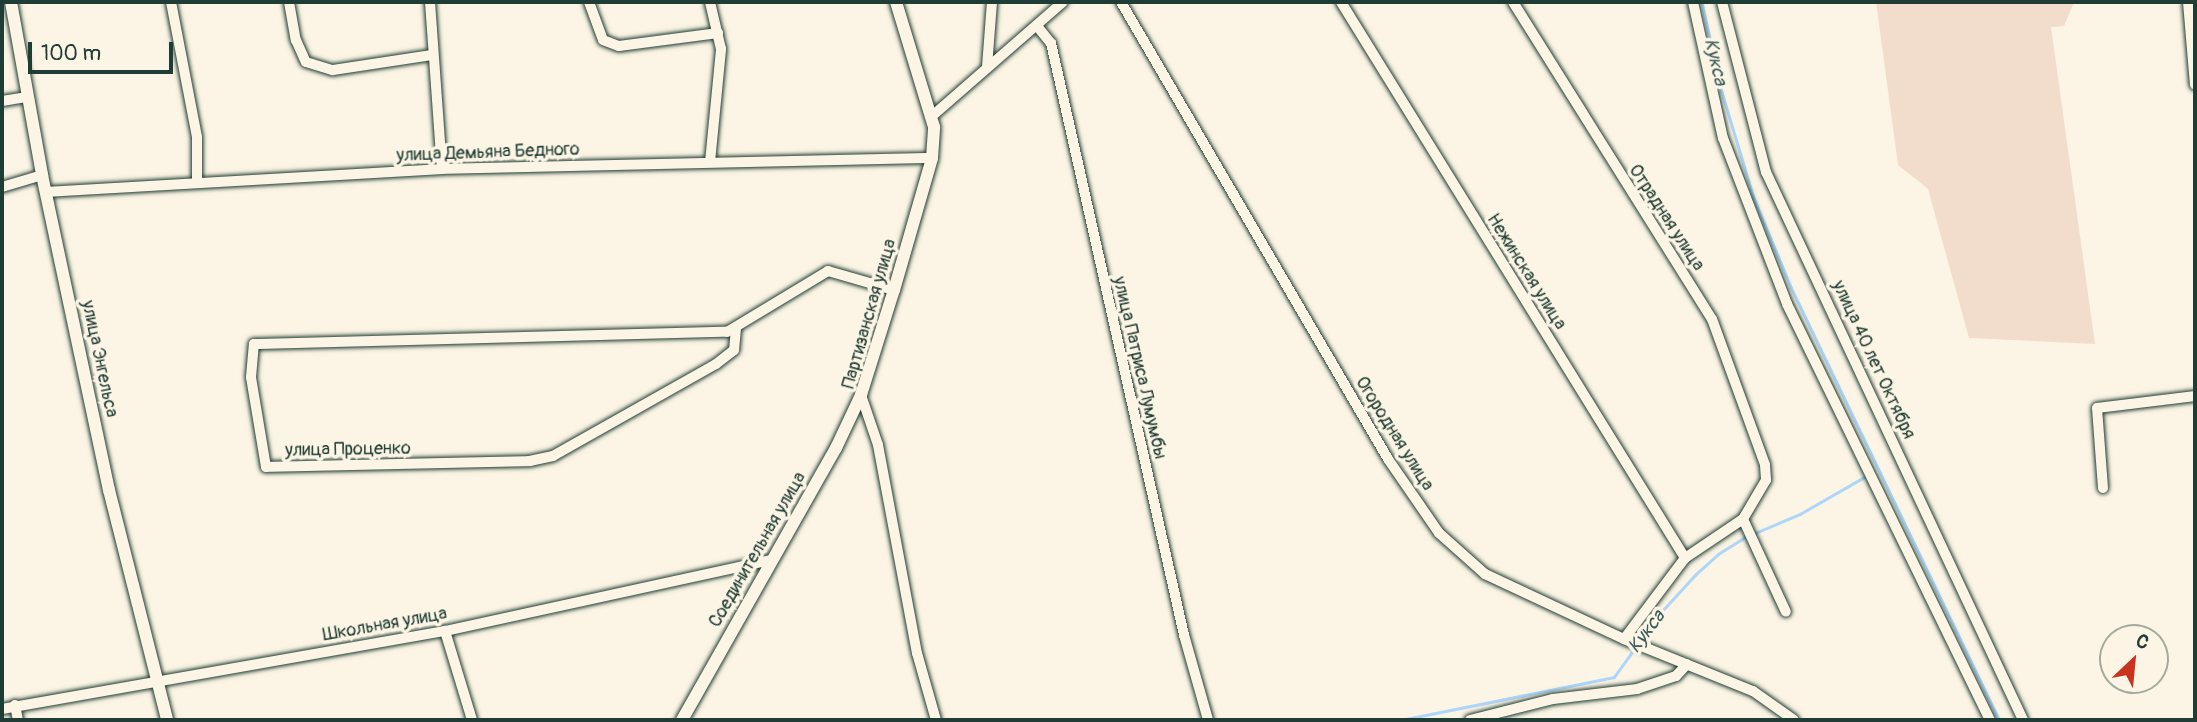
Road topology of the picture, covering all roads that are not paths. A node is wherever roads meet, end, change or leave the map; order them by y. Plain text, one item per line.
1 (11, 2) edge
2 (171, 2) edge
3 (289, 2) edge
4 (430, 2) edge
5 (589, 2) edge
6 (710, 2) edge
7 (896, 2) edge
8 (992, 2) edge
9 (1063, 2) edge
10 (1121, 2) edge
11 (1341, 2) edge
12 (1513, 2) edge
13 (1693, 2) edge
14 (1722, 2) edge
15 (2188, 2) edge
16 (1037, 26) junction
17 (718, 33) junction
18 (432, 55) junction
19 (987, 66) junction
20 (2195, 85) edge
21 (27, 97) junction
22 (2, 100) edge
23 (931, 117) junction
24 (932, 158) junction
25 (710, 162) junction
26 (443, 169) junction
27 (42, 175) junction
28 (197, 183) junction
29 (2, 187) edge
30 (46, 192) junction
31 (894, 290) junction
32 (736, 328) junction
33 (861, 395) junction
34 (2195, 396) edge
35 (2103, 488) dead end
36 (1743, 519) junction
37 (1685, 558) junction
38 (772, 560) junction
39 (1786, 612) dead end
40 (445, 631) junction
41 (1628, 640) junction
42 (1687, 664) junction
43 (159, 678) junction
44 (15, 705) junction
45 (2, 709) edge
46 (18, 720) edge
47 (167, 720) edge
48 (472, 720) edge
49 (682, 720) edge
50 (936, 720) edge
51 (1208, 720) edge
52 (1469, 720) edge
53 (1794, 720) edge
54 (1990, 720) edge
55 (2023, 720) edge

1 - 21 street, улица Энгельса
2 - 28 street
3 - 18 street
4 - 18 street
5 - 17 street
6 - 17 street
7 - 23 street, Партизанская улица
8 - 19 street
9 - 16 street
10 - 41 street, Огородная улица
11 - 37 street, Нежинская улица
12 - 36 street, Отрадная улица
13 - 54 street
14 - 55 street, улица 40 лет Октября
15 - 20 street
16 - 19 street
16 - 51 street, улица Патриса Лумумбы
17 - 25 street
18 - 26 street
19 - 23 street
21 - 22 street
21 - 27 street, улица Энгельса
23 - 24 street, Партизанская улица
24 - 25 street, улица Демьяна Бедного
24 - 31 street, Партизанская улица
25 - 26 street, улица Демьяна Бедного
26 - 28 street, улица Демьяна Бедного
27 - 29 street
27 - 30 street, улица Энгельса
28 - 30 street, улица Демьяна Бедного
30 - 43 street, улица Энгельса
31 - 32 street
31 - 33 street, Партизанская улица
32 - 32 street, улица Проценко
33 - 38 street, Соединительная улица
33 - 50 street, Партизанская улица
34 - 35 street
36 - 37 street
36 - 39 street
37 - 41 street
38 - 40 street, Школьная улица
38 - 49 street, Соединительная улица
40 - 43 street, Школьная улица
40 - 48 street
41 - 42 street, Огородная улица
42 - 52 street
42 - 53 street, Огородная улица
43 - 44 street, Школьная улица
43 - 47 street, улица Энгельса
44 - 45 street, Школьная улица
44 - 46 street

